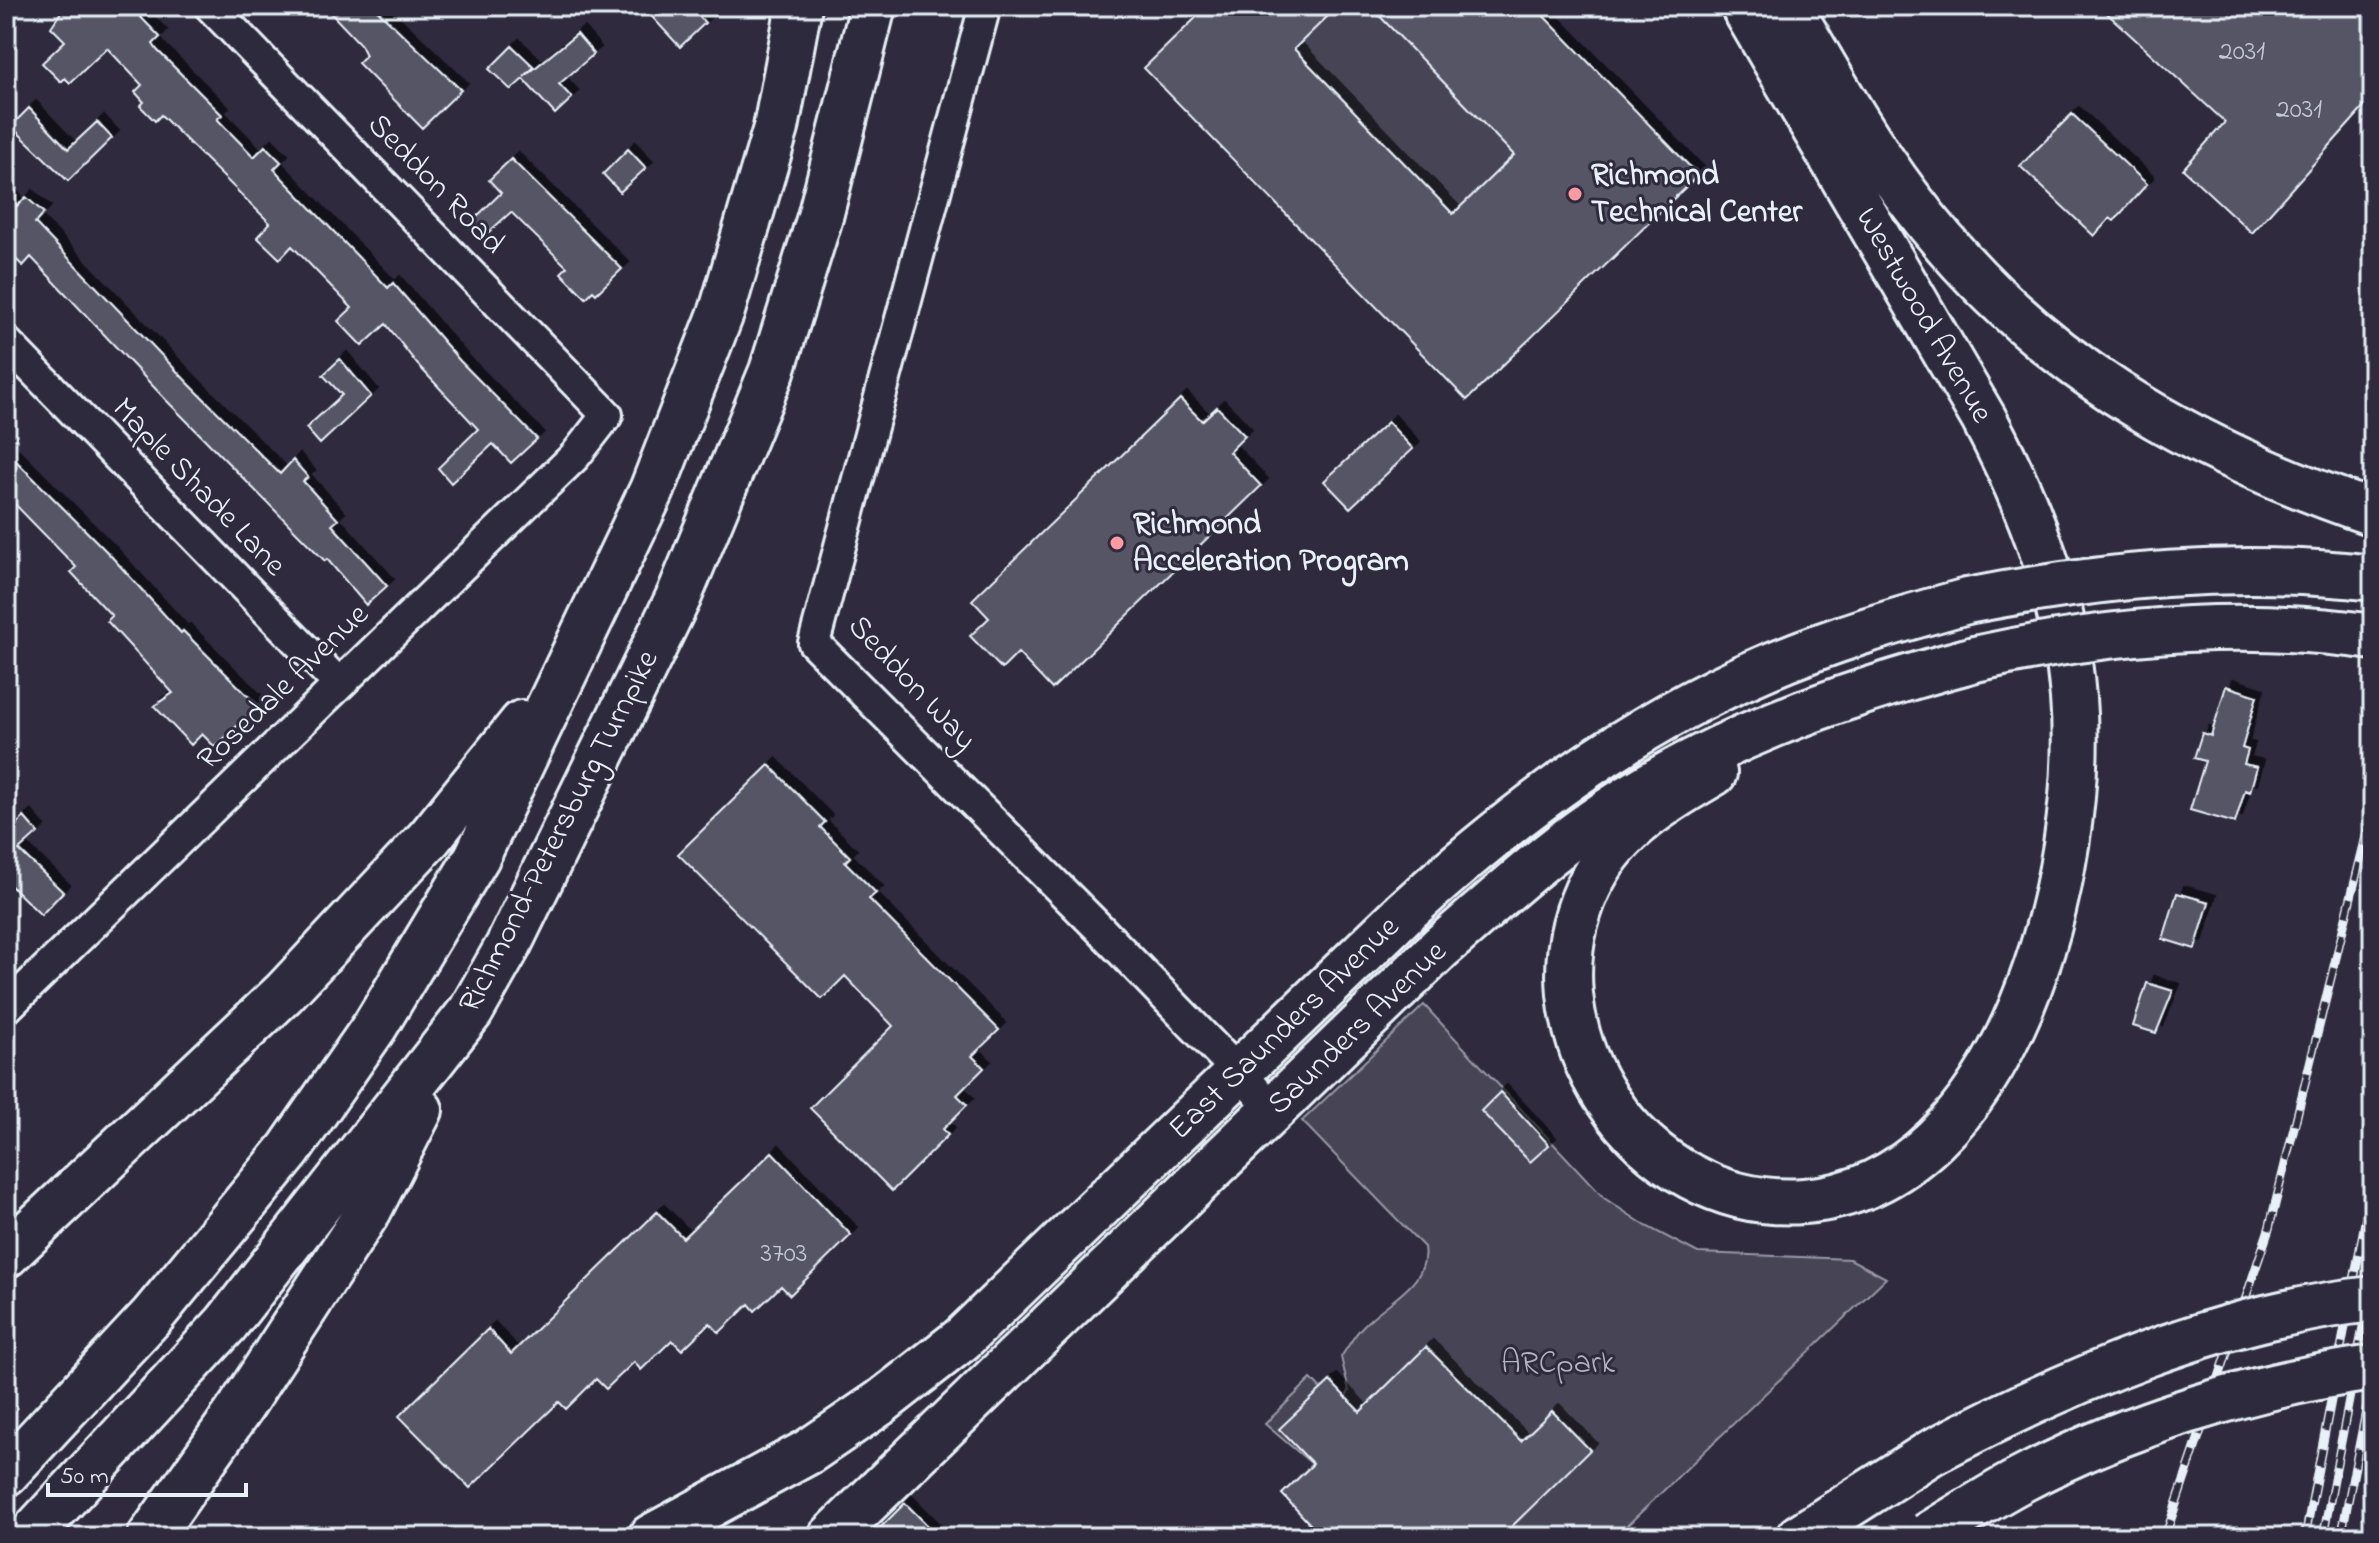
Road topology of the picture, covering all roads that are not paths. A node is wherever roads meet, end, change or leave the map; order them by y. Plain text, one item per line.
1 (210, 6) edge
2 (799, 6) edge
3 (873, 6) edge
4 (985, 6) edge
5 (1743, 6) edge
6 (1789, 6) edge
7 (6, 342) edge
8 (607, 415) joint
9 (2373, 513) edge
10 (2373, 578) edge
11 (2373, 637) edge
12 (572, 662) junction
13 (339, 684) junction
14 (1836, 701) junction
15 (9, 999) edge
16 (471, 1011) junction
17 (1240, 1074) junction
18 (1274, 1109) junction
19 (6, 1255) edge
20 (2373, 1299) edge
21 (2373, 1368) edge
22 (6, 1473) edge
23 (29, 1537) edge
24 (150, 1537) edge
25 (651, 1537) edge
26 (831, 1537) edge
27 (1799, 1537) edge
28 (1926, 1537) edge

1 - 8 street, Seddon Road
2 - 12 main road, Richmond-Petersburg Turnpike
3 - 16 main road, Richmond-Petersburg Turnpike
4 - 17 street, Seddon Way
5 - 14 main road, Westwood Avenue
6 - 9 main road, Westwood Avenue
7 - 13 street, Maple Shade Lane
8 - 13 street, Rosedale Avenue
10 - 17 main road, East Saunders Avenue, bridge
11 - 14 main road, Saunders Avenue, bridge
12 - 19 main road
12 - 22 main road, Richmond-Petersburg Turnpike
13 - 15 street, Rosedale Avenue
14 - 18 main road, Saunders Avenue
16 - 23 main road, Richmond-Petersburg Turnpike
16 - 24 main road
17 - 18 street, Seddon Way
17 - 25 main road, East Saunders Avenue
18 - 26 main road, Saunders Avenue
20 - 27 main road, bridge
21 - 28 main road, bridge

